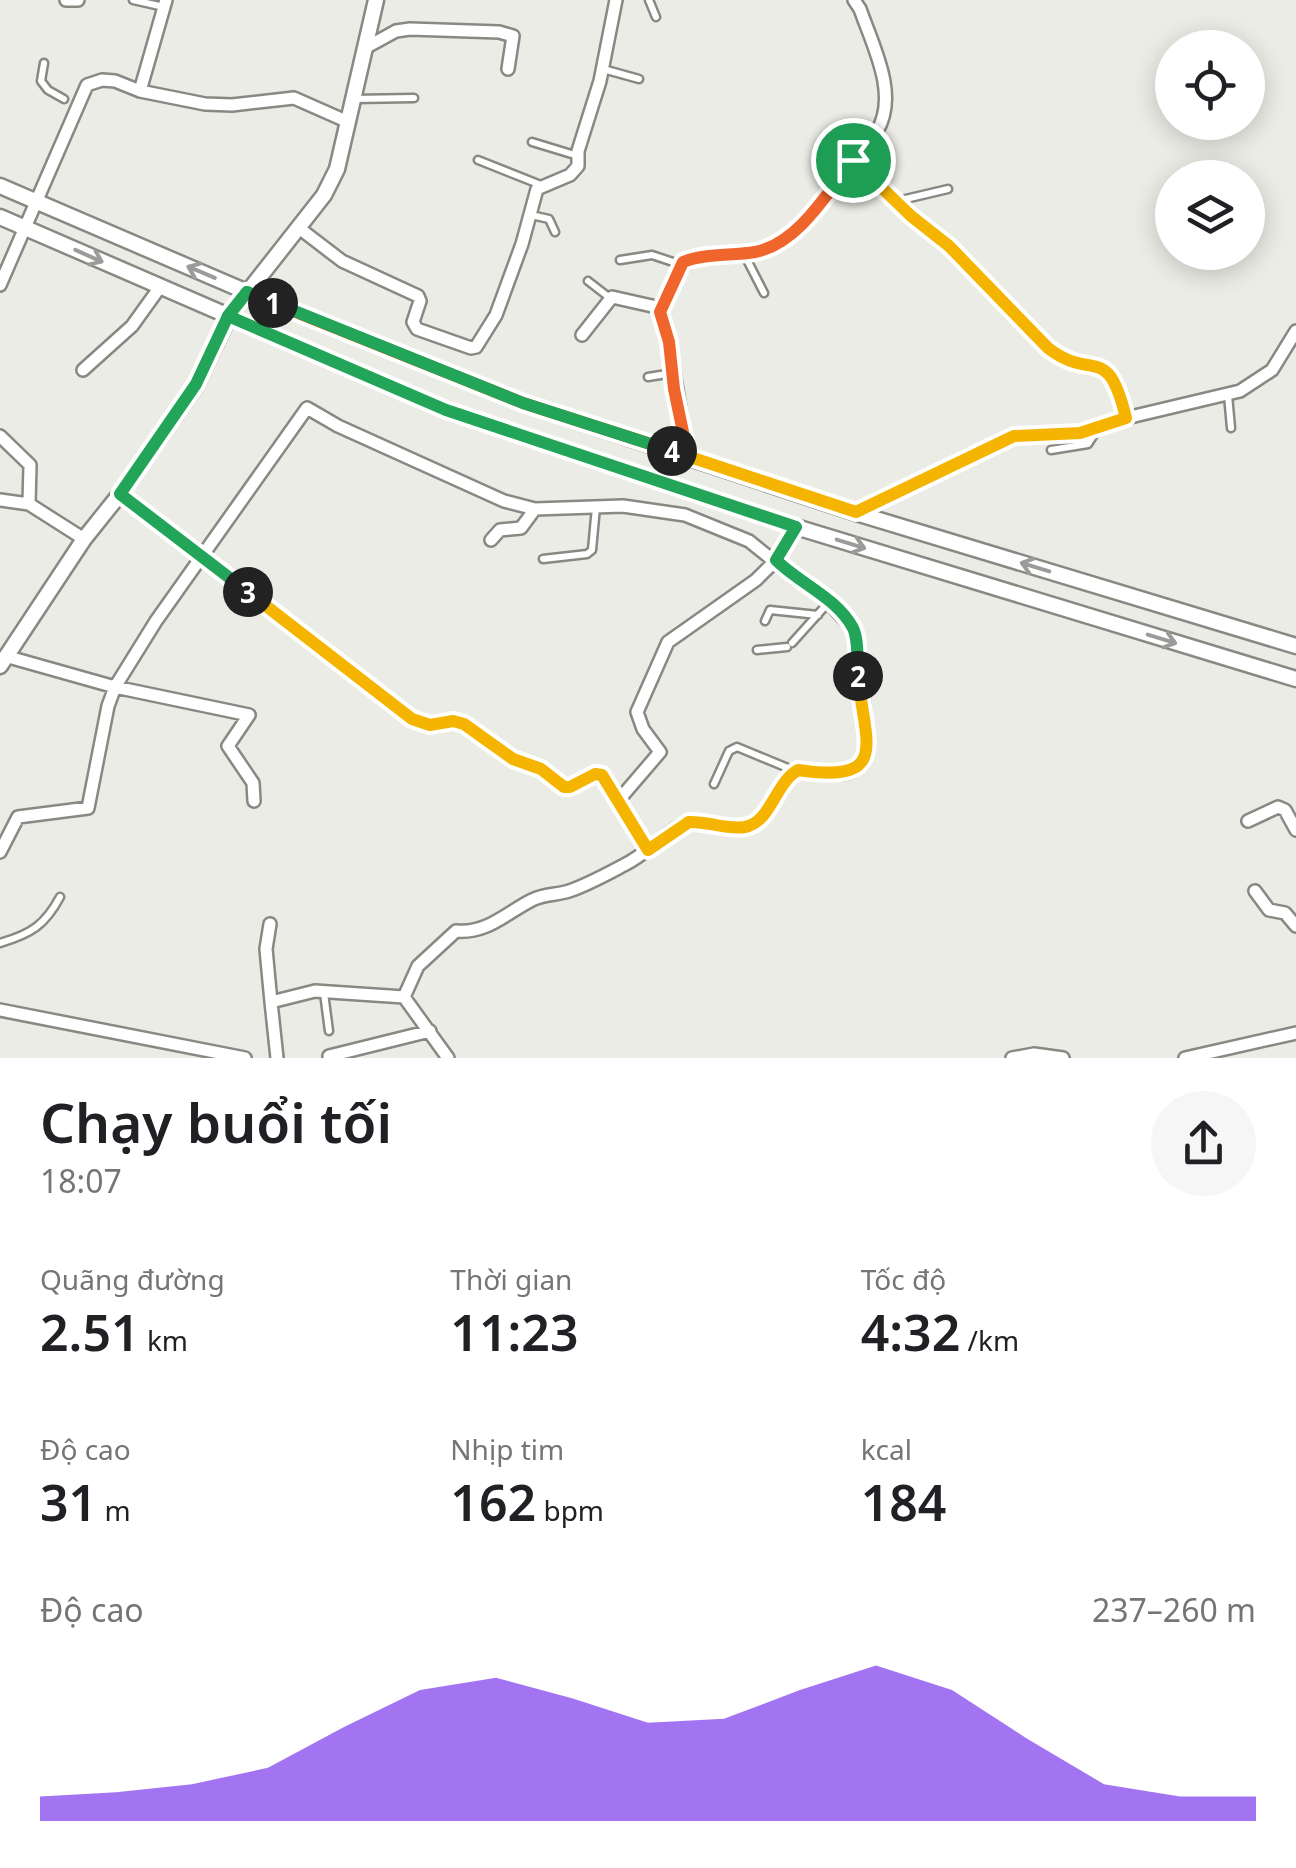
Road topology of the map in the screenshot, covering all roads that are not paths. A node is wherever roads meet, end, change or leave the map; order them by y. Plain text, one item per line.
1 (66, 0) edge
2 (78, 0) edge
3 (133, 0) edge
4 (376, 0) edge
5 (616, 0) edge
6 (649, 0) edge
7 (854, 0) edge
8 (165, 3) edge
9 (656, 17) dead end
10 (365, 48) junction
11 (44, 62) dead end
12 (508, 69) dead end
13 (602, 69) junction
14 (639, 79) dead end
15 (140, 91) junction
16 (414, 98) dead end
17 (352, 99) junction
18 (70, 102) junction
19 (346, 121) junction
20 (532, 142) dead end
21 (578, 156) junction
22 (478, 160) dead end
23 (853, 160) junction
24 (541, 185) junction
25 (0, 186) edge
26 (948, 189) dead end
27 (36, 200) junction
28 (896, 201) junction
29 (530, 215) junction
30 (0, 217) edge
31 (24, 227) junction
32 (299, 228) junction
33 (555, 232) dead end
34 (744, 253) junction
35 (620, 260) dead end
36 (3, 264) edge
37 (682, 265) junction
38 (588, 280) dead end
39 (0, 285) edge
40 (160, 287) junction
41 (247, 292) junction
42 (764, 293) dead end
43 (610, 298) junction
44 (660, 308) junction
45 (228, 316) junction
46 (1296, 332) edge
47 (582, 335) dead end
48 (83, 370) dead end
49 (672, 373) junction
50 (648, 377) dead end
51 (1228, 394) junction
52 (1126, 418) junction
53 (1100, 426) junction
54 (1231, 428) dead end
55 (0, 436) edge
56 (1051, 450) dead end
57 (688, 456) junction
58 (120, 494) junction
59 (0, 500) edge
60 (29, 504) junction
61 (596, 505) junction
62 (536, 508) junction
63 (856, 512) junction
64 (796, 527) junction
65 (84, 540) junction
66 (492, 540) dead end
67 (204, 558) junction
68 (544, 559) dead end
69 (776, 560) junction
70 (829, 602) junction
71 (818, 614) junction
72 (765, 621) dead end
73 (1296, 646) edge
74 (758, 650) dead end
75 (3, 661) edge
76 (1296, 680) edge
77 (115, 687) junction
78 (796, 771) junction
79 (714, 784) dead end
80 (254, 801) dead end
81 (618, 801) junction
82 (1248, 821) dead end
83 (1296, 830) edge
84 (648, 850) junction
85 (0, 852) edge
86 (1255, 891) dead end
87 (60, 896) dead end
88 (270, 924) dead end
89 (1296, 926) edge
90 (0, 943) edge
91 (324, 991) junction
92 (404, 997) junction
93 (271, 1002) junction
94 (0, 1010) edge
95 (430, 1031) junction
96 (329, 1032) dead end
97 (1296, 1033) edge
98 (329, 1056) edge
99 (245, 1058) edge
100 (277, 1058) edge
101 (448, 1058) edge
102 (1012, 1058) edge
103 (1063, 1058) edge
104 (1185, 1058) edge

1 - 2 street
3 - 8 lane
4 - 10 street
5 - 13 street
6 - 9 lane
7 - 23 street
8 - 15 street
10 - 12 street
10 - 17 street
11 - 18 lane
13 - 14 lane
13 - 21 street
15 - 18 street
15 - 19 street
16 - 17 lane
17 - 19 street
18 - 27 street
19 - 32 street
20 - 21 lane
21 - 24 street
22 - 24 lane
23 - 28 street
23 - 34 street
24 - 29 street
25 - 27 street
26 - 28 lane
27 - 31 street
41 -> 27 street
28 - 52 street
29 - 32 street
29 - 33 lane
30 - 31 street
31 - 36 street
31 -> 40 street
32 - 41 street
34 - 37 street
34 - 42 lane
35 - 37 lane
36 - 39 street
37 - 44 street
38 - 43 lane
40 - 45 street
40 - 48 street
41 - 45 street
41 - 57 street
43 - 44 street
43 - 47 street
44 - 49 street
45 - 58 street
45 - 64 street
46 - 51 street
49 - 50 lane
49 - 57 street
51 - 52 street
51 - 54 lane
52 - 53 street
53 - 56 lane
53 - 63 street
55 - 60 street
57 - 63 street
58 - 65 street
58 - 67 street
59 - 60 street
60 - 65 street
61 - 62 street
61 - 68 lane
61 - 69 street
62 - 66 street
62 - 67 street
73 -> 63 street
64 - 69 street
64 -> 76 street
65 - 75 street
67 - 77 street
67 - 81 street
69 - 70 street
69 - 81 street
70 - 71 lane
70 - 78 street
71 - 72 lane
71 - 74 lane
75 - 77 street
77 - 80 street
77 - 85 street
78 - 79 lane
78 - 84 street
81 - 84 street
82 - 83 street
84 - 92 street
86 - 89 street
87 - 90 lane
88 - 93 street
91 - 92 street
91 - 93 street
91 - 96 lane
92 - 95 street
93 - 100 street
94 - 99 street
95 - 98 street
95 - 101 street
97 - 104 street
102 - 103 street

